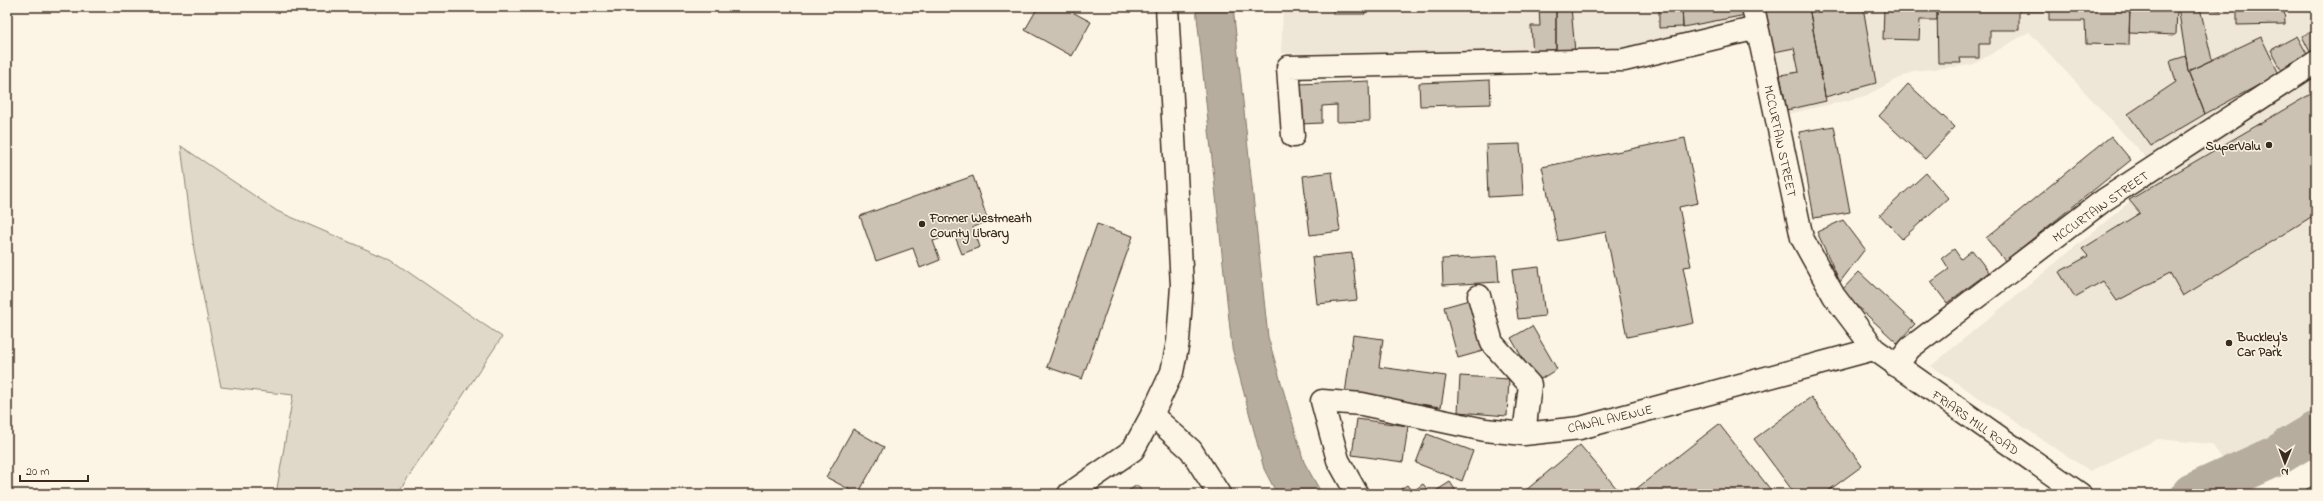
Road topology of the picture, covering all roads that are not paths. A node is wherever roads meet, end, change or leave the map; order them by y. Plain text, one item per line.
1 (1167, 7) edge
2 (1755, 17) edge
3 (2316, 62) edge
4 (1293, 136) dead end
5 (1479, 296) dead end
6 (1874, 349) junction
7 (1896, 366) junction
8 (1152, 415) junction
9 (1524, 434) junction
10 (1069, 494) edge
11 (1219, 494) edge
12 (1357, 494) edge
13 (2080, 494) edge

1 - 8 street
2 - 4 street
2 - 6 street, MCCURTAIN STREET
3 - 7 street, MCCURTAIN STREET
5 - 9 street
6 - 7 street, FRIARS MILL ROAD
6 - 9 street, CANAL AVENUE
7 - 13 street, FRIARS MILL ROAD
8 - 10 street
8 - 11 street
9 - 12 street, CANAL AVENUE

